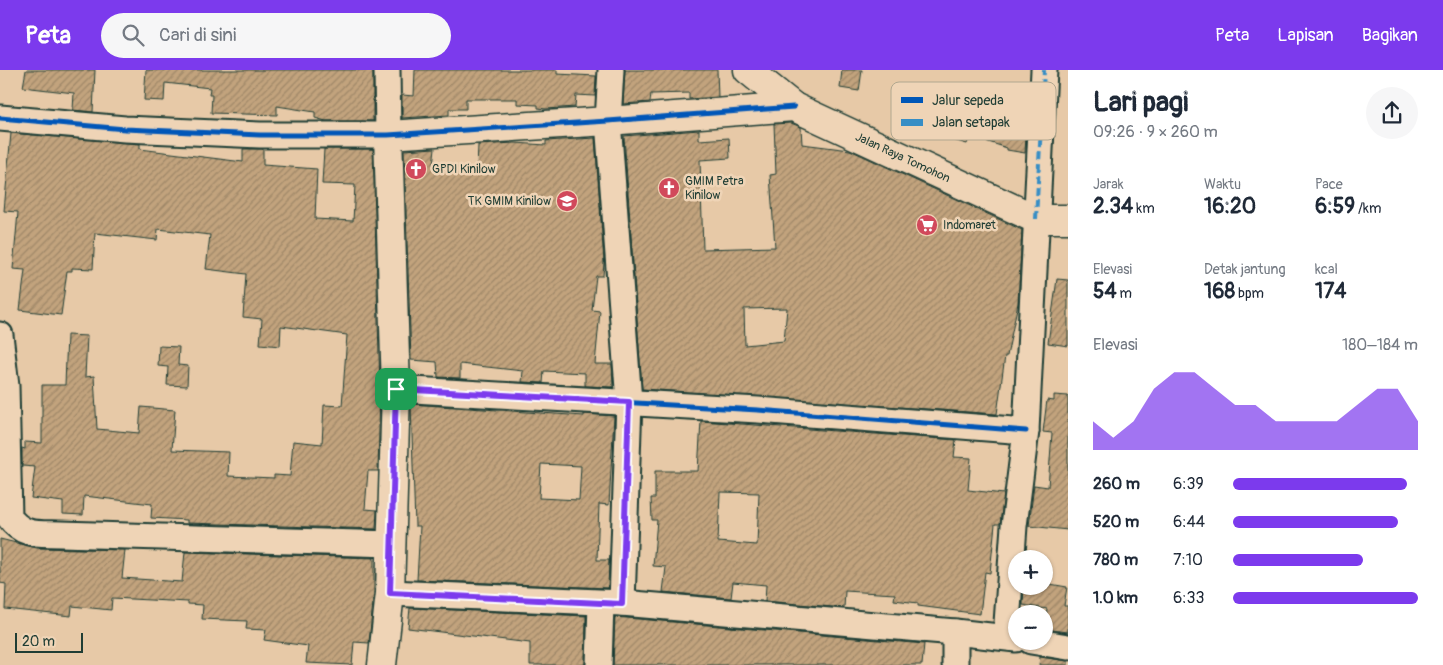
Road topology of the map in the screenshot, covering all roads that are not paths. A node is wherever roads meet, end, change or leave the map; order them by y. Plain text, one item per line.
1 (387, 70) edge
2 (611, 70) edge
3 (748, 70) edge
4 (0, 98) edge
5 (794, 106) junction
6 (7, 118) edge
7 (608, 121) junction
8 (388, 135) junction
9 (1040, 140) edge
10 (1068, 218) edge
11 (1036, 219) junction
12 (0, 335) edge
13 (396, 389) junction
14 (629, 402) junction
15 (1026, 431) junction
16 (4, 518) edge
17 (392, 544) junction
18 (390, 593) junction
19 (612, 604) junction
20 (1012, 605) edge
21 (955, 632) junction
22 (1008, 638) edge
23 (1053, 645) edge
24 (1068, 647) edge
25 (382, 665) edge
26 (599, 665) edge
27 (955, 665) edge

1 - 8 street
2 - 7 street
3 - 5 main road, Jalan Raya Tomohon
4 - 6 street
5 - 7 main road
5 - 11 main road, Jalan Raya Tomohon
6 - 8 street
7 - 8 main road
7 - 14 street
8 - 13 main road
9 - 11 street
10 - 11 main road, Jalan Raya Tomohon
11 - 15 street
12 - 16 street
13 - 14 street
13 - 17 main road
14 - 15 street
14 - 19 street
15 - 20 street
16 - 17 street
17 - 18 main road
18 - 19 street
18 - 25 main road
19 - 21 street
19 - 26 street
21 - 22 street
21 - 27 street
23 - 24 street

